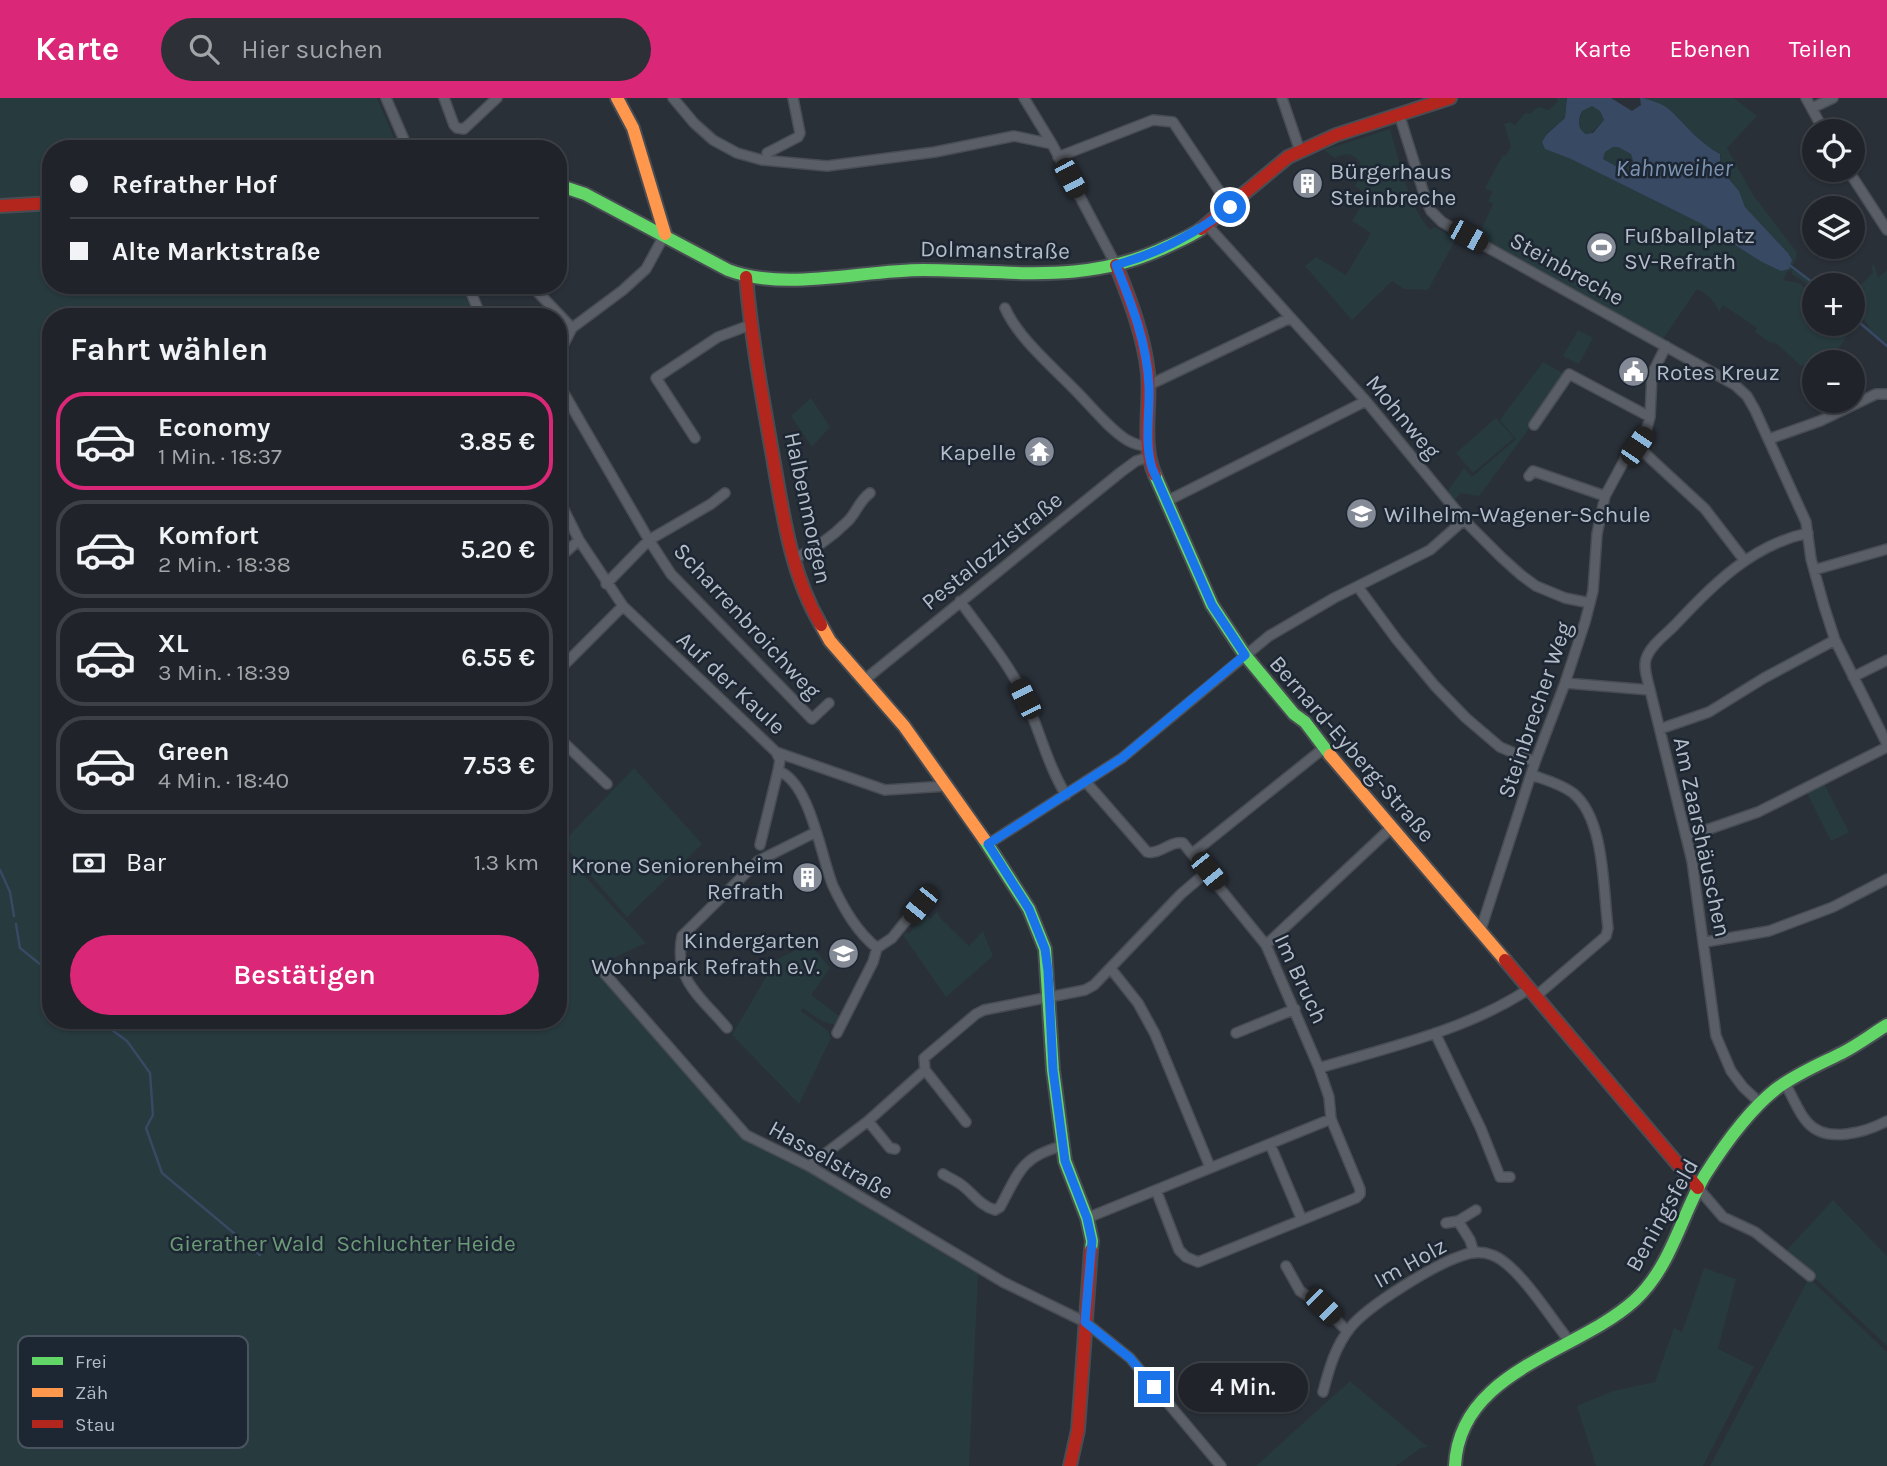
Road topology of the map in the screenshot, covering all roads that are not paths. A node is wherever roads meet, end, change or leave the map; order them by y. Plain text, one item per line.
1 (386, 98) edge
2 (444, 98) edge
3 (497, 98) edge
4 (617, 98) edge
5 (673, 98) edge
6 (793, 98) edge
7 (1024, 98) edge
8 (1282, 98) edge
9 (1450, 98) edge
10 (1807, 98) edge
11 (1833, 98) edge
12 (1812, 108) junction
13 (1399, 114) junction
14 (1818, 119) edge
15 (404, 140) edge
16 (1052, 144) junction
17 (1300, 151) junction
18 (1058, 157) junction
19 (763, 158) junction
20 (1856, 182) edge
21 (567, 188) edge
22 (656, 203) junction
23 (42, 204) edge
24 (0, 206) edge
25 (1230, 207) junction
26 (630, 217) junction
27 (1207, 225) junction
28 (1887, 230) edge
29 (664, 234) junction
30 (1116, 265) junction
31 (746, 277) junction
32 (540, 294) edge
33 (553, 308) edge
34 (1005, 309) dead end
35 (1290, 318) junction
36 (567, 323) edge
37 (750, 325) junction
38 (572, 328) junction
39 (567, 338) edge
40 (1666, 346) junction
41 (1149, 385) junction
42 (1887, 394) edge
43 (567, 399) edge
44 (1366, 401) junction
45 (1650, 417) junction
46 (1534, 425) dead end
47 (695, 438) dead end
48 (1769, 439) junction
49 (1637, 446) junction
50 (1149, 451) junction
51 (1529, 475) dead end
52 (870, 493) dead end
53 (725, 494) dead end
54 (1605, 496) junction
55 (1167, 501) junction
56 (567, 516) edge
57 (1464, 520) junction
58 (1808, 533) junction
59 (579, 540) junction
60 (649, 540) junction
61 (1887, 549) edge
62 (567, 551) edge
63 (793, 559) junction
64 (1745, 561) junction
65 (1814, 570) junction
66 (606, 584) junction
67 (1358, 587) junction
68 (960, 601) junction
69 (1590, 603) junction
70 (623, 606) junction
71 (1835, 640) junction
72 (1245, 655) junction
73 (1887, 660) edge
74 (567, 662) edge
75 (1853, 677) junction
76 (863, 681) junction
77 (1565, 684) junction
78 (1650, 690) junction
79 (829, 703) dead end
80 (1660, 729) junction
81 (1887, 745) edge
82 (567, 746) edge
83 (1324, 748) junction
84 (776, 752) junction
85 (1535, 762) junction
86 (778, 771) junction
87 (1532, 775) junction
88 (1086, 782) junction
89 (607, 784) dead end
90 (947, 786) junction
91 (1066, 795) junction
92 (1392, 827) junction
93 (816, 832) junction
94 (1686, 837) junction
95 (988, 844) junction
96 (760, 845) dead end
97 (1193, 853) junction
98 (1208, 871) junction
99 (1887, 879) edge
100 (922, 901) dead end
101 (1480, 932) junction
102 (1705, 942) junction
103 (1266, 945) junction
104 (877, 948) junction
105 (1111, 969) junction
106 (605, 974) dead end
107 (1532, 993) junction
108 (1050, 997) junction
109 (1295, 1009) junction
110 (1887, 1025) edge
111 (727, 1028) dead end
112 (837, 1033) dead end
113 (1236, 1033) dead end
114 (1435, 1033) junction
115 (1320, 1068) junction
116 (925, 1070) junction
117 (1785, 1084) junction
118 (1761, 1104) junction
119 (1331, 1119) junction
120 (868, 1121) junction
121 (1887, 1121) edge
122 (966, 1122) dead end
123 (1270, 1144) junction
124 (1062, 1146) junction
125 (895, 1149) dead end
126 (809, 1166) junction
127 (1210, 1167) junction
128 (943, 1174) dead end
129 (1510, 1177) dead end
130 (1698, 1188) junction
131 (1156, 1190) junction
132 (1476, 1210) dead end
133 (1087, 1218) junction
134 (1302, 1220) junction
135 (1458, 1221) junction
136 (1446, 1223) dead end
137 (1474, 1253) junction
138 (1286, 1266) dead end
139 (1810, 1276) dead end
140 (1085, 1322) junction
141 (1347, 1331) junction
142 (1570, 1342) junction
143 (1322, 1392) dead end
144 (1070, 1466) edge
145 (1221, 1466) edge
146 (1455, 1466) edge

1 - 15 street
2 - 3 street
4 - 22 street
5 - 19 street
6 - 19 street
7 - 16 street
8 - 17 street
9 - 13 street, Dolmanstraße
10 - 12 street
11 - 12 street
12 - 14 street
13 - 17 street, Dolmanstraße
13 - 40 street, Steinbreche
16 - 18 street
16 - 19 street
17 - 25 street, Dolmanstraße
18 - 25 street
18 - 30 street
20 - 28 street
21 - 26 street, Dolmanstraße
22 - 26 street
22 - 29 street
23 - 24 street
25 - 27 street, Dolmanstraße
26 - 29 street, Dolmanstraße
27 - 30 street, Dolmanstraße
27 - 35 street, Mohnweg
29 - 31 street, Dolmanstraße
29 - 38 street
30 - 31 street, Dolmanstraße
30 - 41 street, Bernard-Eyberg-Straße
31 - 37 street, Halbenmorgen
32 - 33 street
34 - 50 street
35 - 41 street
35 - 44 street, Mohnweg
36 - 38 street
37 - 47 street
37 - 63 street, Halbenmorgen
38 - 39 street
40 - 45 street, Steinbrecher Weg
40 - 48 street, Steinbreche
41 - 50 street, Bernard-Eyberg-Straße
42 - 48 street
43 - 60 street, Scharrenbroichweg
44 - 55 street
44 - 57 street, Mohnweg
45 - 46 street
45 - 49 street, Steinbrecher Weg
48 - 58 street, Steinbreche
49 - 54 street, Steinbrecher Weg
49 - 64 street
50 - 55 street, Bernard-Eyberg-Straße
50 - 68 street, Pestalozzistraße
51 - 54 street
52 - 63 street
53 - 60 street
54 - 69 street, Steinbrecher Weg
55 - 72 street, Bernard-Eyberg-Straße
56 - 59 street, Auf der Kaule
57 - 67 street
57 - 69 street, Mohnweg
58 - 64 street, Am Zaarshäuschen
58 - 65 street, Steinbreche
59 - 62 street
59 - 66 street, Auf der Kaule
60 - 66 street
60 - 79 street, Scharrenbroichweg
61 - 65 street
63 - 76 street, Halbenmorgen
64 - 78 street, Am Zaarshäuschen
65 - 71 street, Steinbreche
66 - 70 street, Auf der Kaule
67 - 72 street
67 - 85 street
68 - 76 street, Pestalozzistraße
68 - 91 street
69 - 77 street, Steinbrecher Weg
70 - 74 street
70 - 84 street, Auf der Kaule
71 - 75 street, Steinbreche
71 - 80 street
72 - 83 street, Bernard-Eyberg-Straße
72 - 88 street
73 - 75 street
75 - 81 street, Steinbreche
76 - 90 street, Halbenmorgen
77 - 78 street
77 - 85 street, Steinbrecher Weg
78 - 80 street, Am Zaarshäuschen
80 - 94 street, Am Zaarshäuschen
81 - 94 street
82 - 89 street
83 - 92 street, Bernard-Eyberg-Straße
83 - 97 street
84 - 86 street
84 - 90 street, Auf der Kaule
85 - 87 street, Steinbrecher Weg
86 - 93 street
86 - 96 street
87 - 101 street, Steinbrecher Weg
87 - 107 street
88 - 91 street
88 - 97 street
90 - 95 street, Halbenmorgen
91 - 95 street
92 - 101 street, Bernard-Eyberg-Straße
92 - 103 street
93 - 104 street
93 - 111 street
94 - 102 street, Am Zaarshäuschen
95 - 108 street, Halbenmorgen
97 - 98 street, Im Bruch
98 - 103 street, Im Bruch
98 - 105 street
99 - 102 street
100 - 104 street
101 - 107 street, Bernard-Eyberg-Straße
102 - 118 street, Am Zaarshäuschen
103 - 109 street, Im Bruch
104 - 112 street
105 - 108 street
105 - 127 street
106 - 126 street, Hasselstraße
107 - 114 street
107 - 130 street, Bernard-Eyberg-Straße
108 - 116 street
108 - 124 street, Halbenmorgen
109 - 113 street
109 - 115 street, Im Bruch
110 - 117 street, Beningsfeld
114 - 115 street
114 - 129 street
115 - 119 street, Im Bruch
116 - 120 street
116 - 122 street
117 - 118 street, Beningsfeld
117 - 121 street
118 - 130 street, Beningsfeld
119 - 123 street
119 - 134 street, Im Bruch
120 - 125 street
120 - 126 street
123 - 127 street
123 - 134 street
124 - 128 street
124 - 133 street, Halbenmorgen
126 - 140 street, Hasselstraße
127 - 131 street
130 - 139 street
130 - 142 street, Beningsfeld
131 - 133 street
131 - 134 street
132 - 135 street
133 - 140 street, Halbenmorgen
135 - 136 street
135 - 137 street
137 - 141 street, Im Holz
137 - 142 street, Im Holz
138 - 141 street
140 - 144 street, Halbenmorgen
140 - 145 street, Hasselstraße
141 - 143 street, Im Holz
142 - 146 street, Beningsfeld

